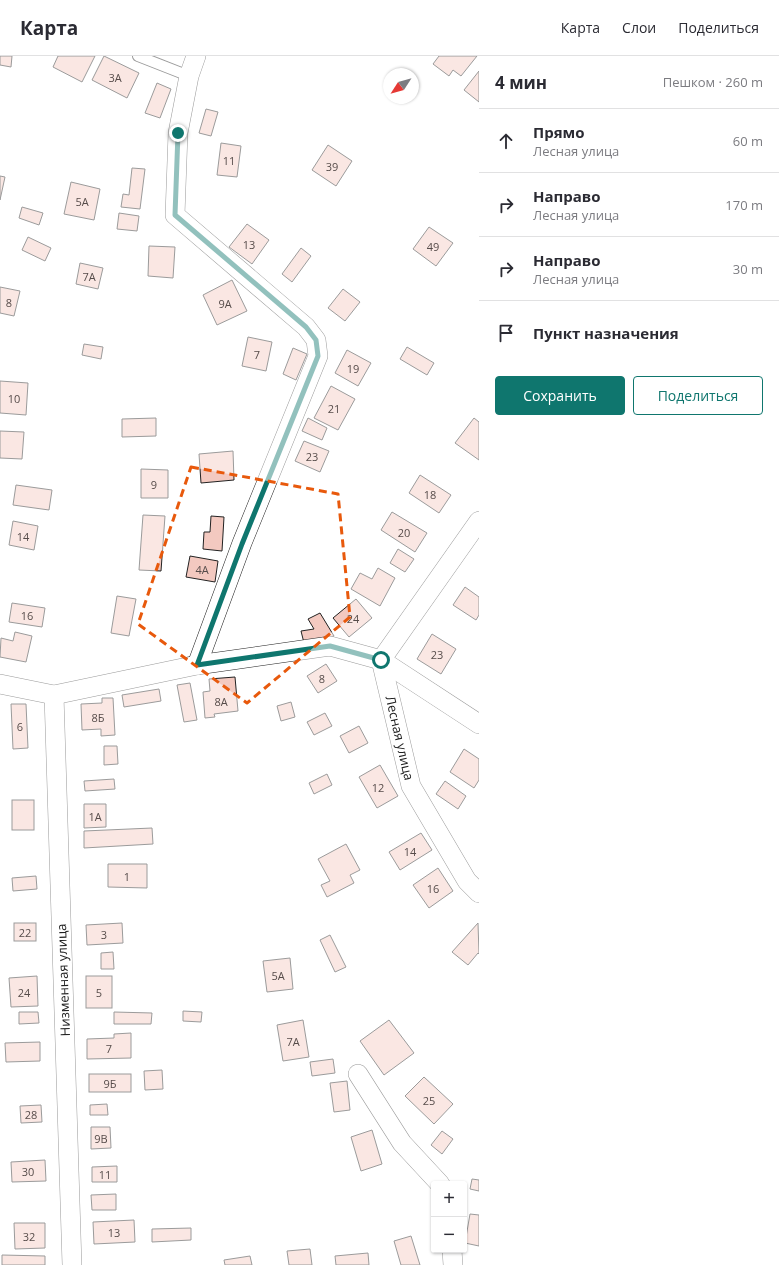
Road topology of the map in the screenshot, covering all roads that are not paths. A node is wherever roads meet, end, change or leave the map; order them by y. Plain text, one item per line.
1 (138, 56) edge
2 (196, 56) edge
3 (189, 76) junction
4 (479, 521) edge
5 (381, 660) junction
6 (197, 665) junction
7 (0, 684) edge
8 (54, 695) junction
9 (479, 724) edge
10 (479, 894) edge
11 (358, 1074) dead end
12 (437, 1181) edge
13 (452, 1253) edge
14 (72, 1265) edge
15 (453, 1265) edge

1 - 3 lane
2 - 3 street
3 - 6 street
4 - 5 street
5 - 6 street
5 - 9 street
5 - 10 street, Лесная улица
6 - 8 street
7 - 8 street
8 - 14 street, Низменная улица
11 - 12 street
13 - 15 street

